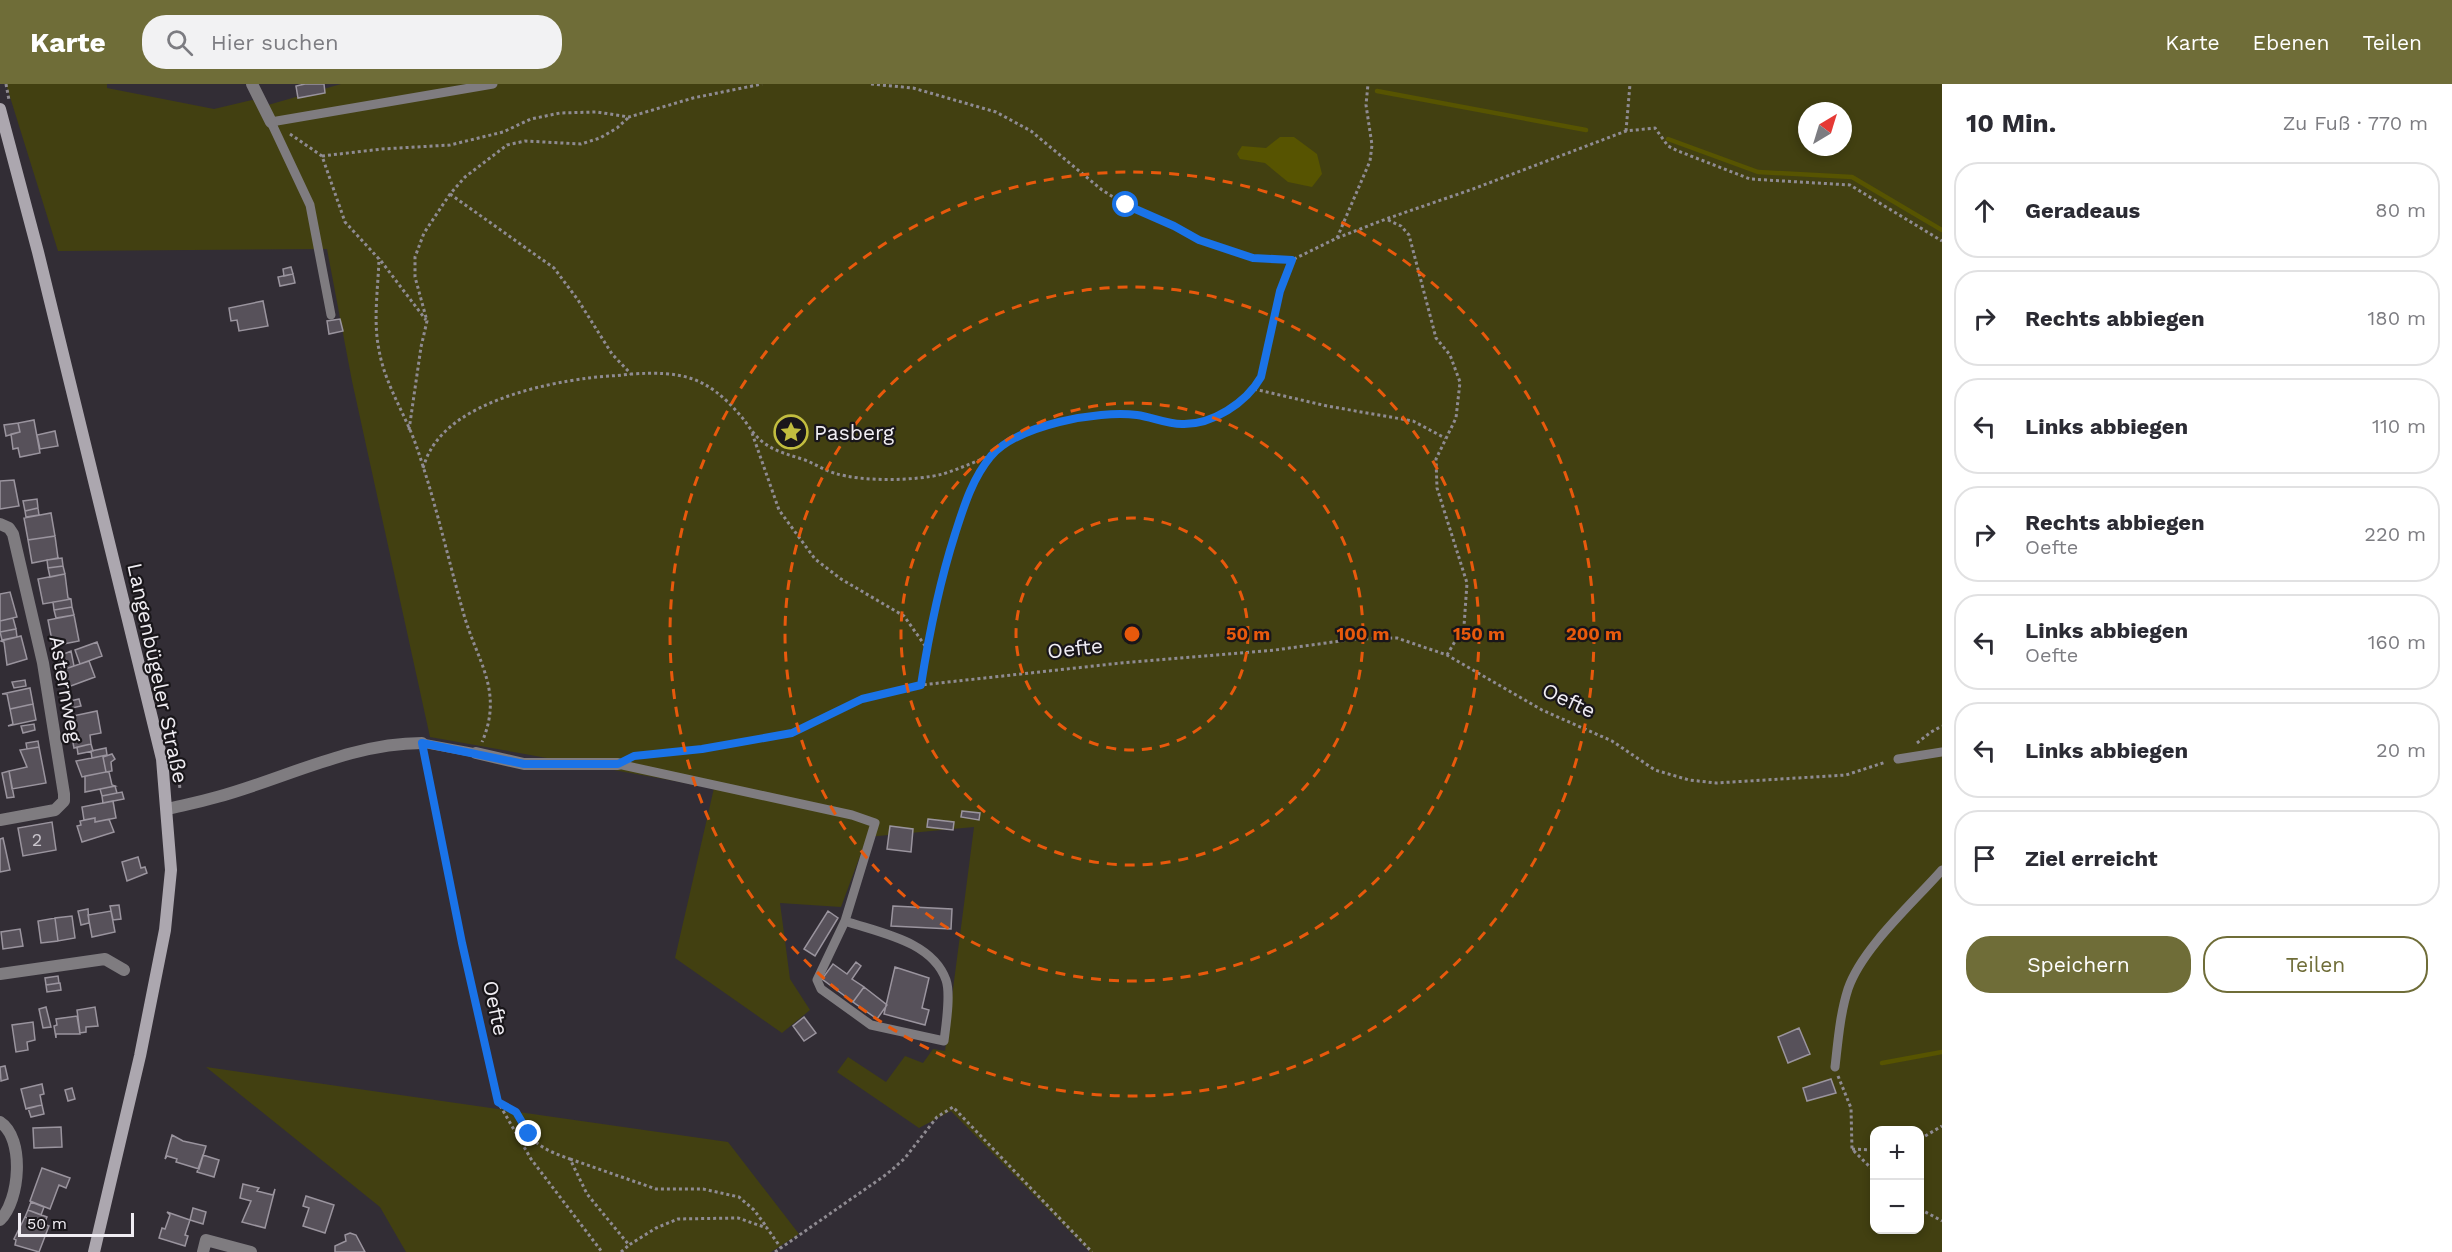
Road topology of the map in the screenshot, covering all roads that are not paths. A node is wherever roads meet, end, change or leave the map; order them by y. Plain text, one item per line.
1 (252, 84) edge
2 (494, 84) edge
3 (5, 104) edge
4 (271, 122) junction
5 (331, 315) dead end
6 (0, 524) edge
7 (422, 743) joint
8 (1942, 752) edge
9 (476, 753) joint
10 (1898, 759) road end
11 (618, 764) joint
12 (173, 808) junction
13 (0, 820) edge
14 (1942, 870) edge
15 (845, 921) junction
16 (124, 970) dead end
17 (0, 974) edge
18 (1835, 1067) road end
19 (0, 1122) edge
20 (0, 1220) edge
21 (93, 1252) edge
22 (203, 1252) edge
23 (251, 1252) edge

1 - 4 street
2 - 4 lane
3 - 12 main road, Langenbügeler Straße
4 - 5 lane
6 - 13 street, Asternweg
7 - 9 lane
7 - 12 street
8 - 10 lane
9 - 11 street
11 - 15 lane
12 - 21 main road, Langenbügeler Straße
14 - 18 lane
15 - 15 lane
16 - 17 street
19 - 20 street
22 - 23 street

